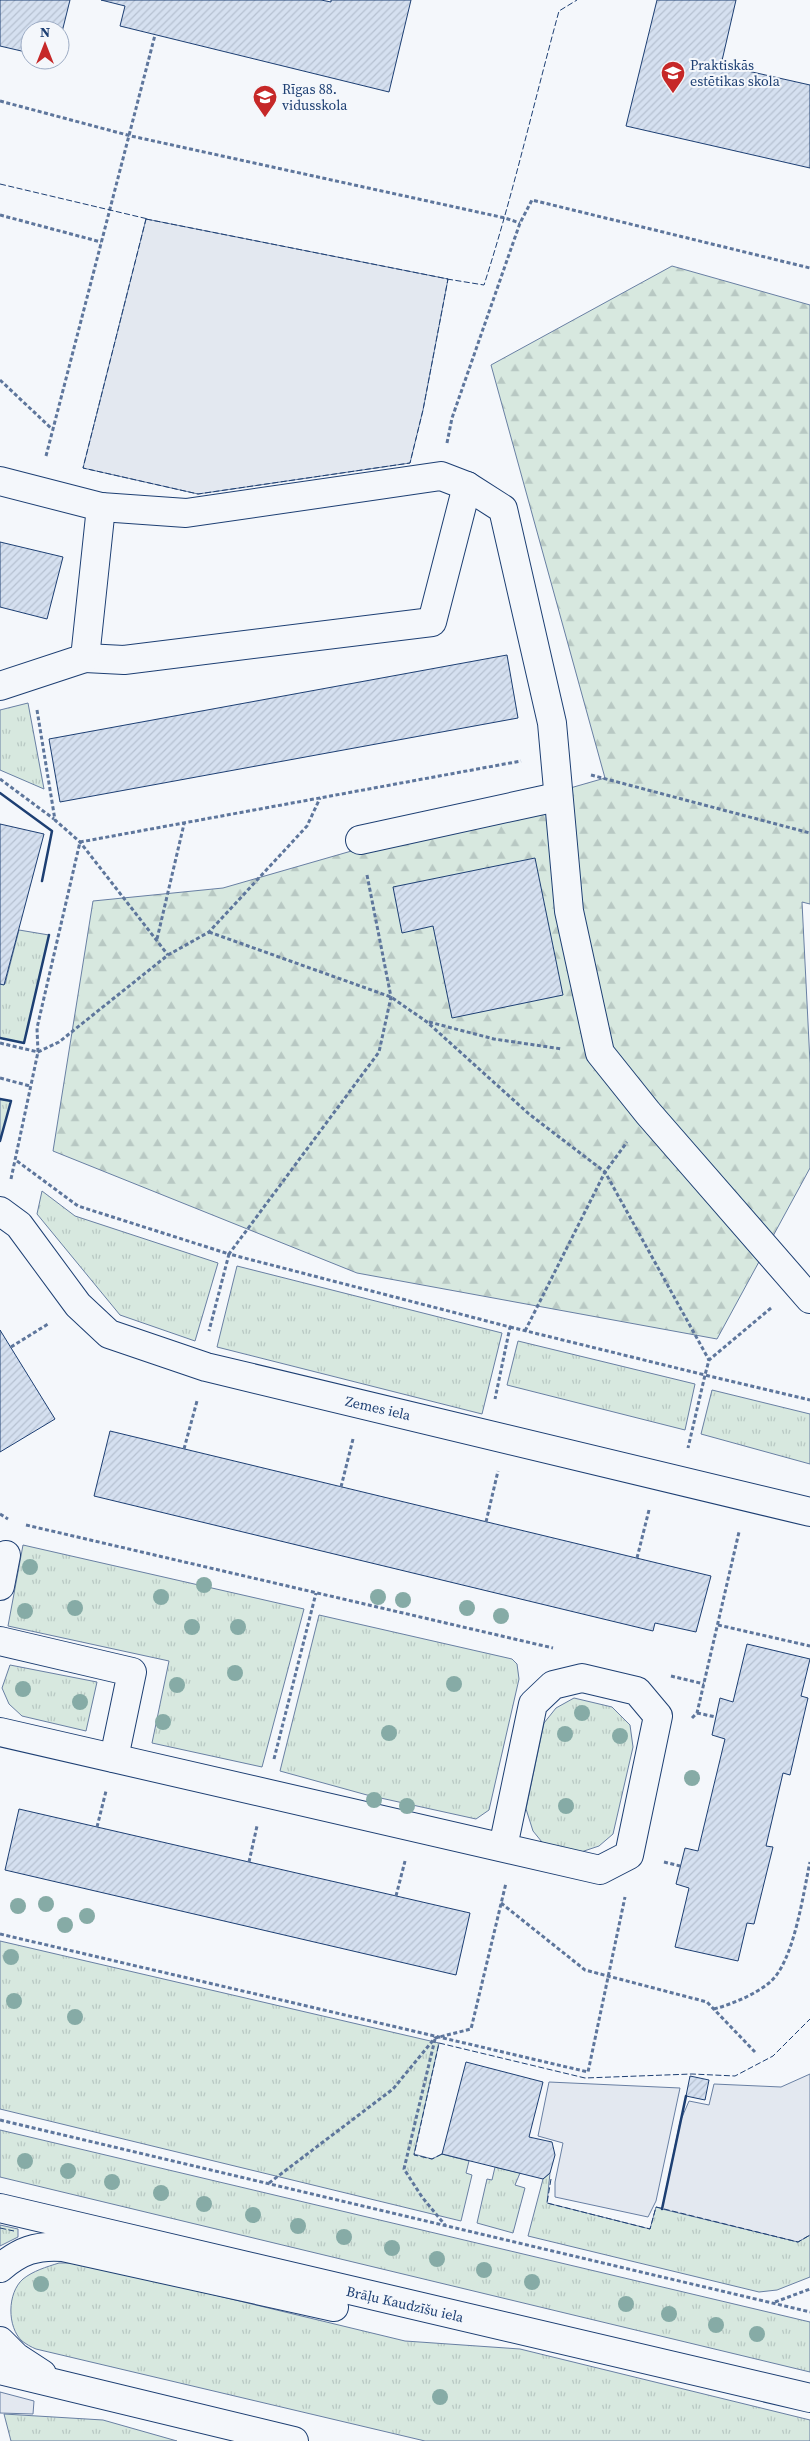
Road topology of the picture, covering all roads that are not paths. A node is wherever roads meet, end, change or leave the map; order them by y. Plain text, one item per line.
1 (0, 481) edge
2 (467, 486) junction
3 (101, 507) junction
4 (85, 658) junction
5 (0, 686) edge
6 (557, 797) junction
7 (360, 840) road end
8 (1, 1211) edge
9 (804, 1293) edge
10 (810, 1512) edge
11 (6, 1555) dead end
12 (0, 1586) edge
13 (0, 1640) edge
14 (0, 1732) edge
15 (114, 1758) junction
16 (503, 1847) junction
17 (0, 2208) edge
18 (0, 2268) edge
19 (456, 2316) junction
20 (0, 2341) edge
21 (0, 2370) edge
22 (57, 2383) junction
23 (810, 2398) edge
24 (294, 2441) edge

1 - 3 street
2 - 3 street
2 - 4 street
2 - 6 street
3 - 4 street
4 - 5 street
6 - 7 street
6 - 9 street
8 - 10 street, Zemes iela
11 - 12 street
13 - 15 street
14 - 15 street
15 - 16 street
16 - 16 street
17 - 19 street, Brāļu Kaudzīšu iela
18 - 19 street
19 - 23 street, Brāļu Kaudzīšu iela
20 - 22 street
21 - 22 street
22 - 24 street

